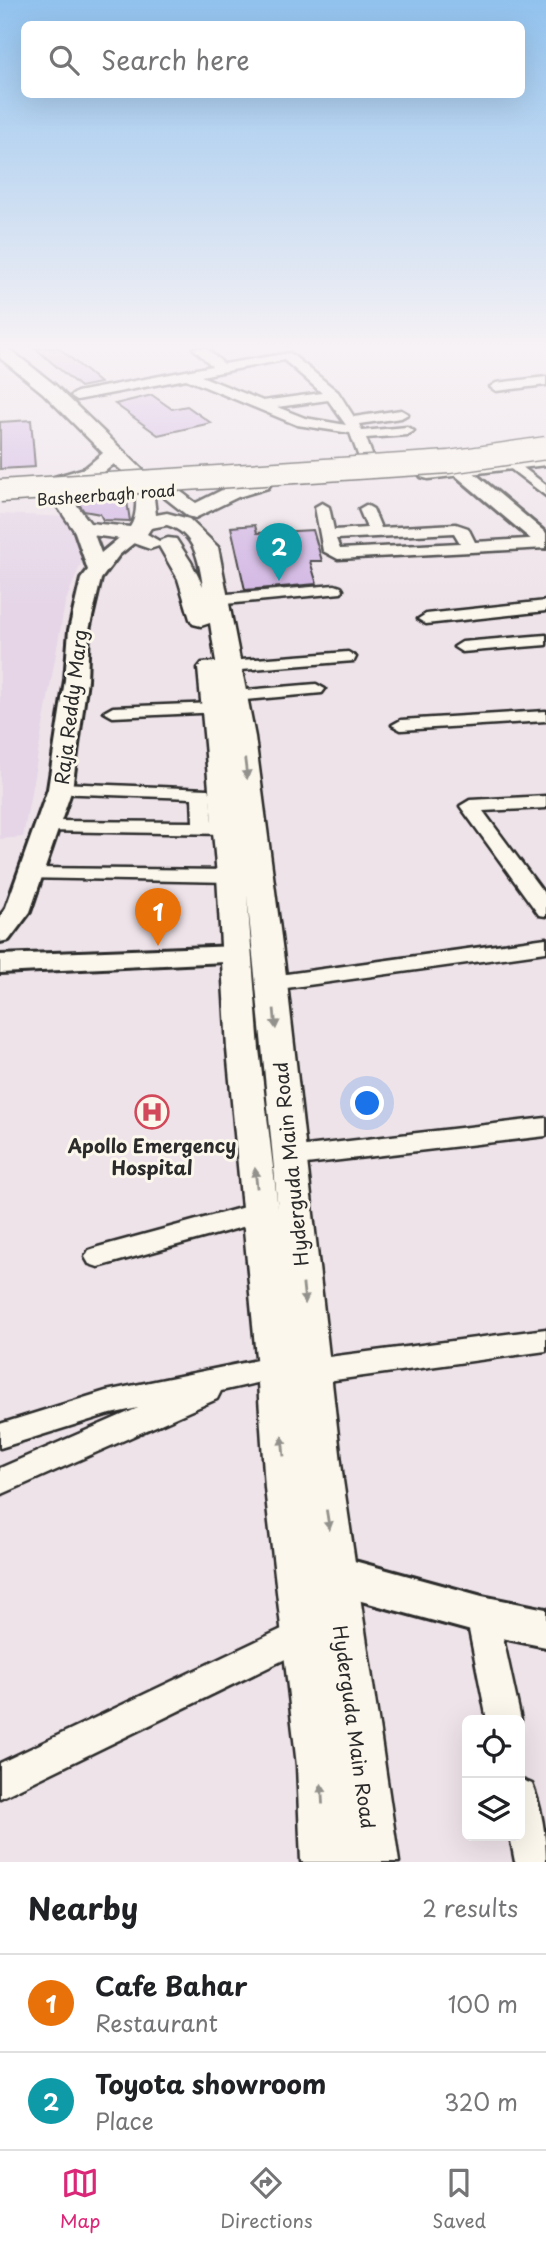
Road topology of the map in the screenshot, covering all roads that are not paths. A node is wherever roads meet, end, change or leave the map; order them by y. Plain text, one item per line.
1 (96, 435) edge
2 (111, 435) edge
3 (357, 435) edge
4 (546, 441) edge
5 (546, 449) edge
6 (115, 453) junction
7 (546, 457) edge
8 (368, 463) junction
9 (513, 464) junction
10 (461, 471) junction
11 (153, 484) junction
12 (261, 484) junction
13 (0, 485) edge
14 (59, 489) junction
15 (0, 491) edge
16 (546, 492) edge
17 (0, 499) edge
18 (322, 507) dead end
19 (366, 509) dead end
20 (192, 520) junction
21 (140, 528) junction
22 (83, 529) junction
23 (382, 532) junction
24 (327, 535) junction
25 (546, 542) edge
26 (469, 548) junction
27 (395, 551) junction
28 (177, 554) junction
29 (97, 569) junction
30 (335, 590) dead end
31 (215, 600) junction
32 (546, 606) edge
33 (426, 620) dead end
34 (546, 640) edge
35 (462, 647) dead end
36 (348, 657) dead end
37 (316, 689) dead end
38 (226, 690) junction
39 (113, 712) dead end
40 (546, 716) edge
41 (401, 725) dead end
42 (61, 789) junction
43 (546, 802) edge
44 (49, 827) junction
45 (215, 828) junction
46 (31, 874) junction
47 (231, 876) junction
48 (546, 910) edge
49 (0, 934) edge
50 (546, 945) edge
51 (237, 955) junction
52 (0, 964) edge
53 (272, 983) junction
54 (546, 1127) edge
55 (289, 1157) junction
56 (259, 1213) junction
57 (98, 1257) dead end
58 (546, 1340) edge
59 (279, 1371) junction
60 (0, 1436) edge
61 (0, 1482) edge
62 (316, 1574) junction
63 (482, 1615) junction
64 (546, 1628) edge
65 (303, 1634) junction
66 (503, 1715) edge
67 (0, 1781) edge
68 (525, 1821) edge
69 (326, 1862) edge
70 (374, 1862) edge
71 (533, 1862) edge

1 - 6 main road
2 - 11 main road
3 - 8 street
4 - 8 main road, Basheerbagh road
5 - 15 main road, bridge
6 - 11 main road
6 - 14 main road
7 - 9 main road, Basheerbagh road
7 - 17 main road, bridge
8 - 11 main road, Basheerbagh road
9 - 10 main road, Basheerbagh road
9 - 16 street
10 - 12 main road, Basheerbagh road
10 - 25 street
11 - 12 main road, Basheerbagh road
11 - 14 main road, Basheerbagh road
11 - 20 main road, Hyderguda Main Road
11 - 21 main road
12 - 20 main road
13 - 14 main road, Basheerbagh road
14 - 17 main road, Basheerbagh road
14 - 22 main road
18 - 24 street
19 - 23 street
20 - 21 main road
20 - 28 main road
20 - 31 main road, Hyderguda Main Road
21 - 22 main road
21 - 28 main road
21 - 29 street, Raja Reddy Marg
22 - 29 street
23 - 24 street
23 - 26 street
23 - 27 street
24 - 27 street
25 - 26 street
26 - 27 street
28 - 38 main road, Hyderguda Main Road
29 - 42 street, Raja Reddy Marg
30 - 31 street
31 - 38 main road, Hyderguda Main Road
32 - 33 street
34 - 35 street
36 - 38 street
37 - 38 street
38 - 39 street
38 - 45 main road, Hyderguda Main Road
38 -> 53 main road, Hyderguda Main Road
40 - 41 street
42 - 44 street, Raja Reddy Marg
42 - 45 street
43 - 48 street
44 - 45 street
44 - 46 street, Raja Reddy Marg
45 - 47 main road, Hyderguda Main Road
46 - 47 street
46 - 49 street, Raja Reddy Marg
47 - 51 main road, Hyderguda Main Road
50 - 53 street
51 - 52 street
56 -> 51 main road, Hyderguda Main Road
53 -> 55 main road, Hyderguda Main Road
54 - 55 street
55 -> 59 main road, Hyderguda Main Road
56 - 57 street
56 - 59 main road, Hyderguda Main Road
58 - 59 street
59 - 60 street
59 - 61 street
59 - 62 main road, Hyderguda Main Road
62 - 63 street
62 - 65 main road, Hyderguda Main Road
62 - 70 main road, Hyderguda Main Road
63 - 64 street
63 - 66 street
65 - 67 street
69 -> 65 main road, Hyderguda Main Road
68 - 71 street

